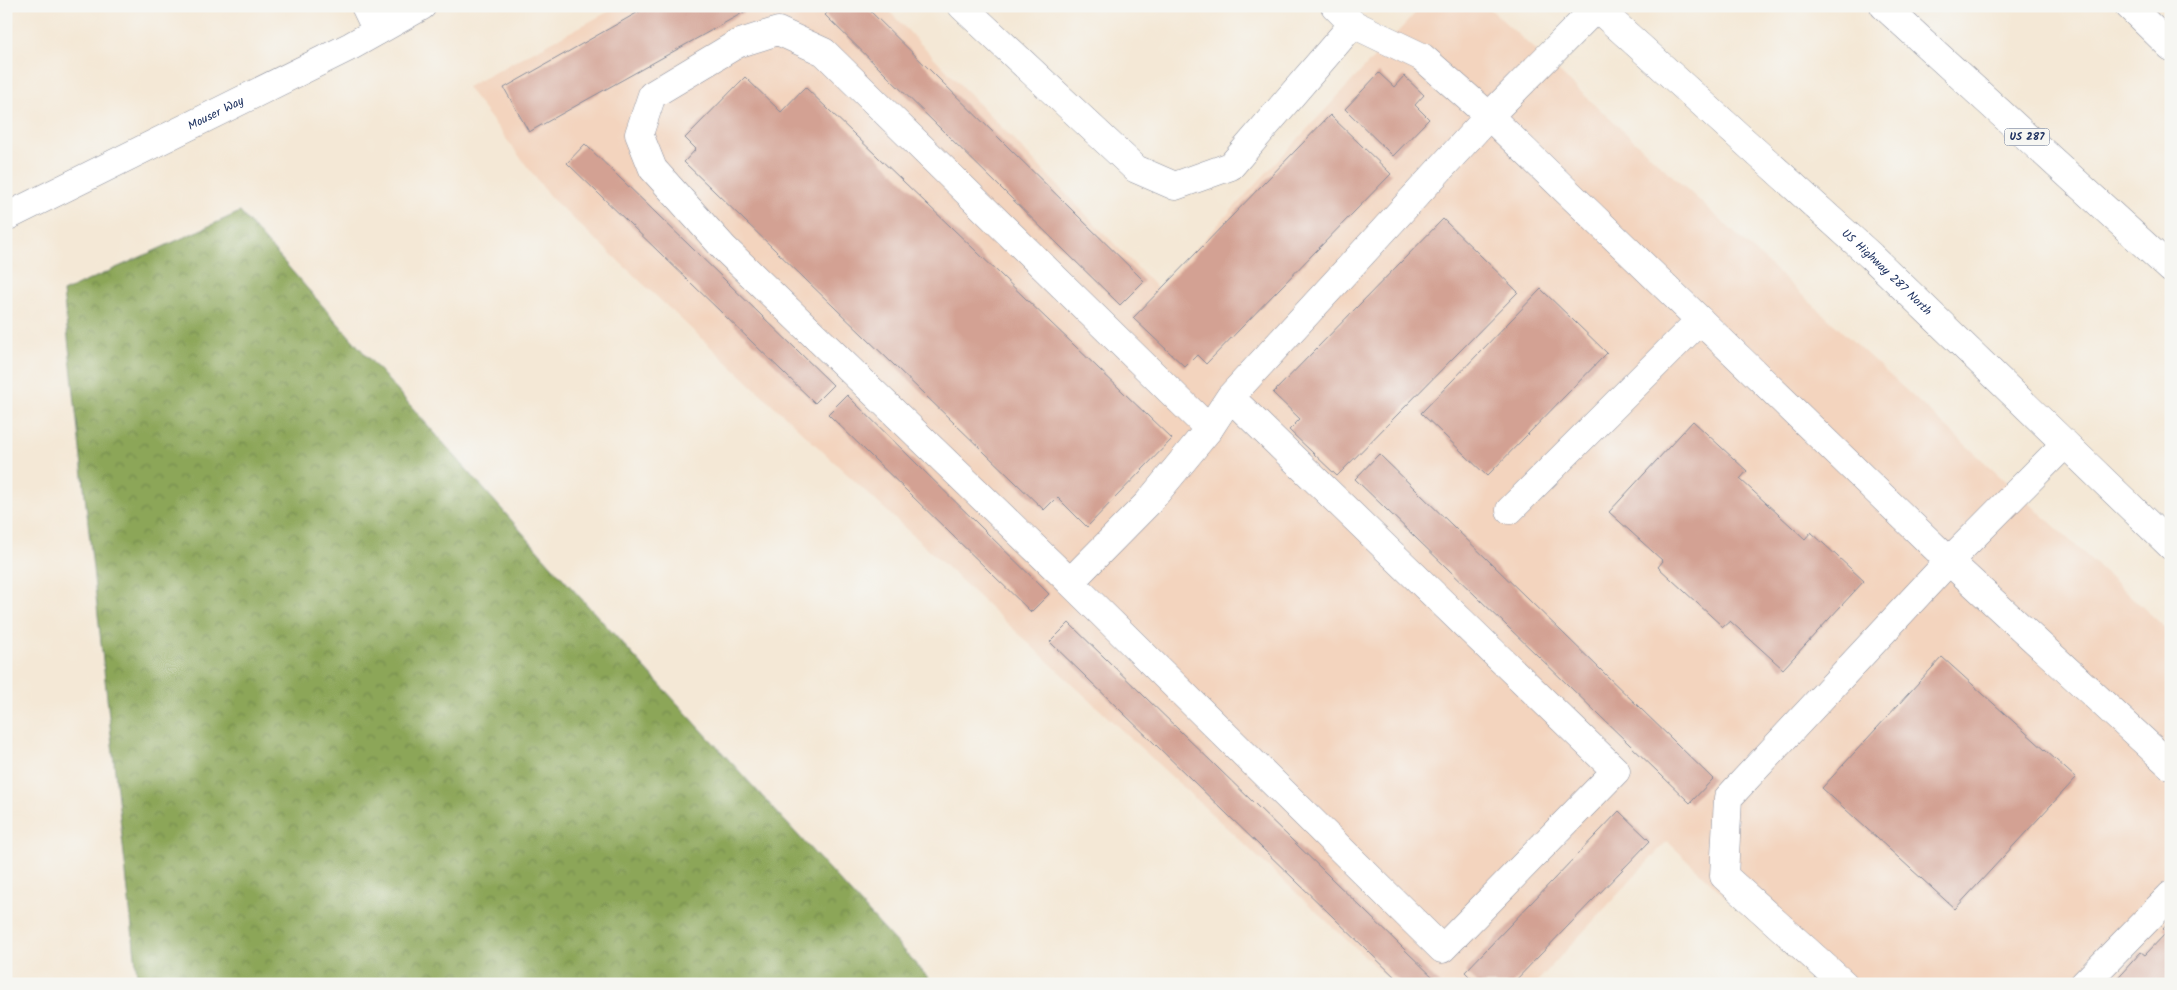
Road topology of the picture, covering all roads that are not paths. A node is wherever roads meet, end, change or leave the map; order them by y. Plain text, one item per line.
1 (365, 6) edge
2 (422, 6) edge
3 (962, 6) edge
4 (1884, 6) edge
5 (2129, 6) edge
6 (1596, 7) edge
7 (1344, 15) edge
8 (378, 31) junction
9 (2171, 47) edge
10 (1489, 116) junction
11 (6, 217) edge
12 (2171, 269) edge
13 (1700, 320) junction
14 (1230, 397) junction
15 (1209, 429) junction
16 (2065, 444) junction
17 (1510, 510) dead end
18 (2171, 546) edge
19 (1949, 560) junction
20 (1070, 582) junction
21 (2171, 766) edge
22 (2171, 895) edge
23 (1844, 984) edge
24 (2084, 984) edge

1 - 8 main road
2 - 8 main road, Mouser Way
3 - 7 main road
4 - 12 main road, US 287
5 - 9 main road
6 - 10 main road
6 - 16 main road, US Highway 287 North
7 - 10 main road
8 - 11 main road, Mouser Way
10 - 13 main road
10 - 14 main road
13 - 17 main road
13 - 19 main road
14 - 15 main road
14 - 20 main road
15 - 20 main road
15 - 20 main road
16 - 18 main road, US Highway 287 North
16 - 19 main road
19 - 21 main road
19 - 23 main road
22 - 24 main road

